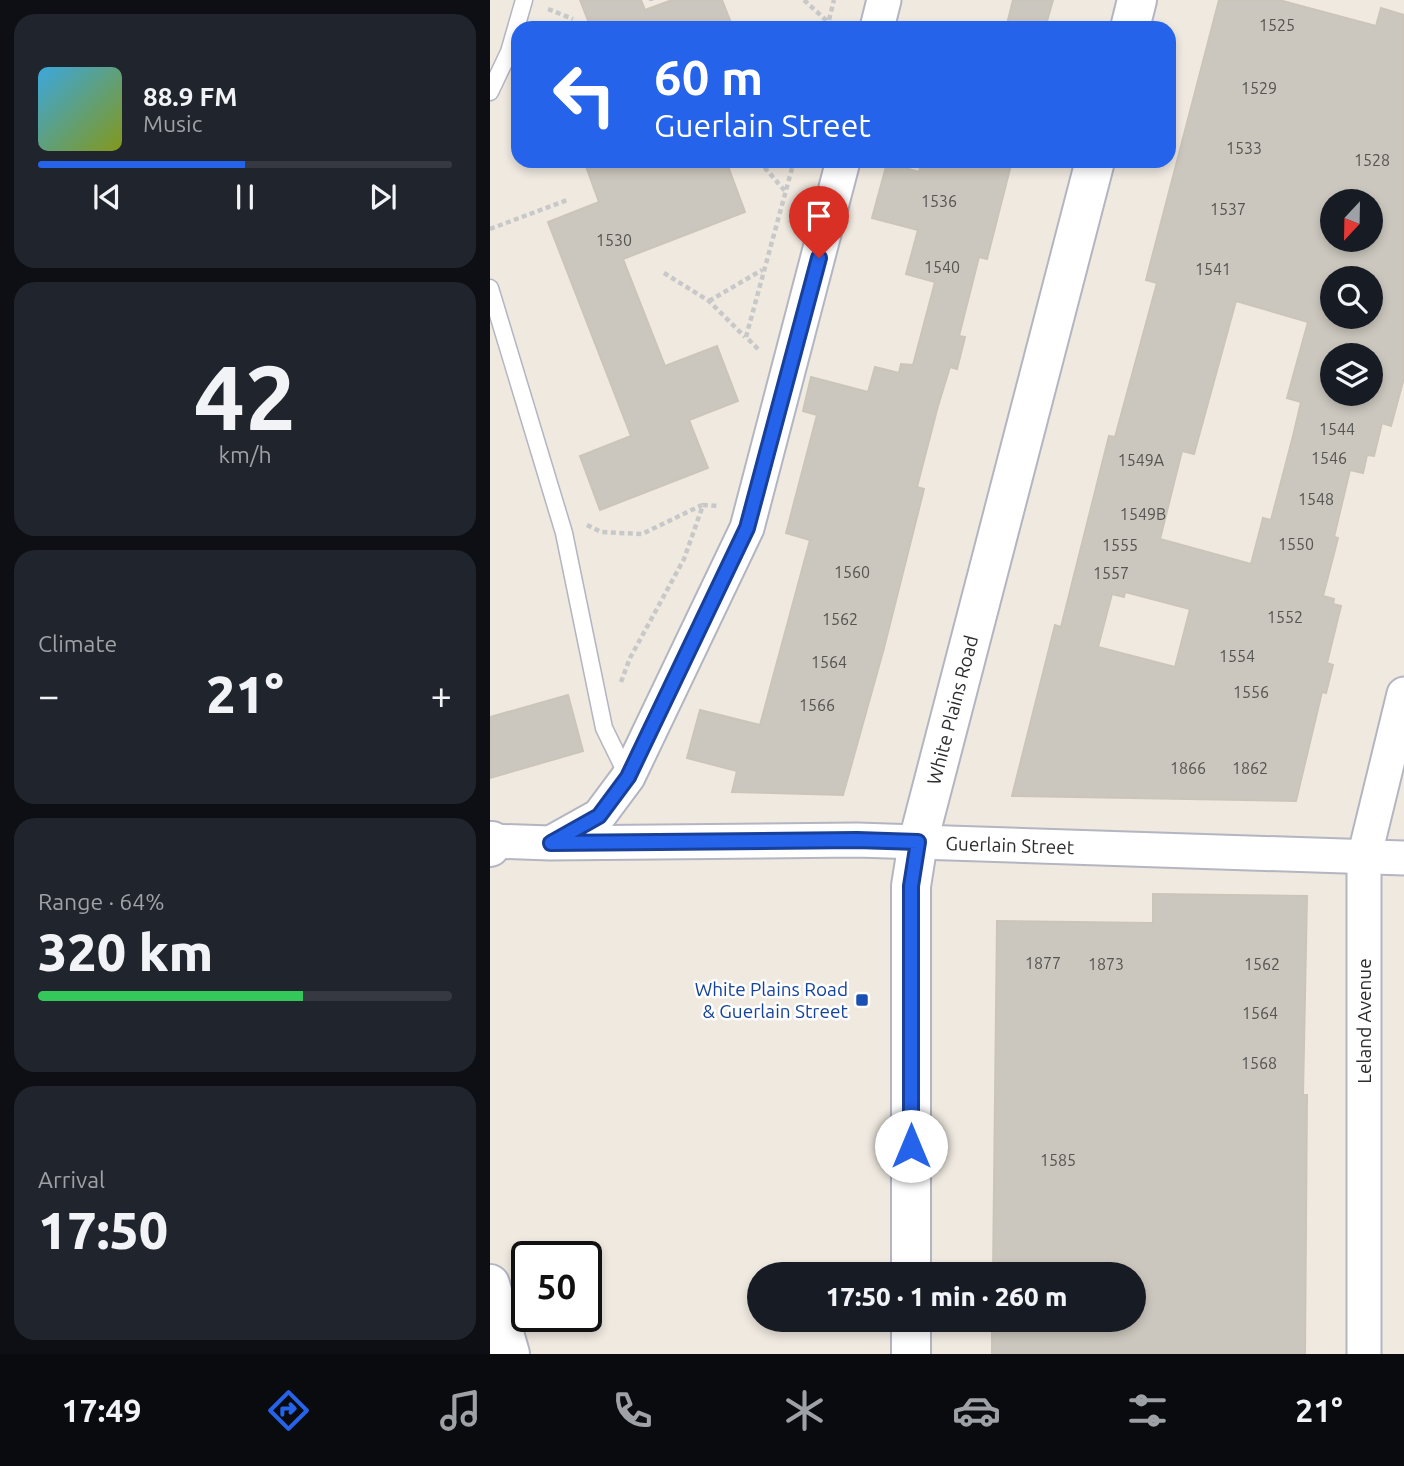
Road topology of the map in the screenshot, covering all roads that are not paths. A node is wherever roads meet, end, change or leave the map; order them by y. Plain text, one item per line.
1 (524, 0) edge
2 (884, 0) edge
3 (1137, 0) edge
4 (518, 21) edge
5 (879, 21) edge
6 (1132, 21) edge
7 (511, 45) edge
8 (490, 92) edge
9 (841, 168) edge
10 (1093, 168) edge
11 (490, 288) edge
12 (1404, 694) edge
13 (628, 777) junction
14 (918, 842) junction
15 (491, 843) edge
16 (551, 843) junction
17 (1364, 858) junction
18 (1404, 858) edge
19 (911, 1262) edge
20 (490, 1284) edge
21 (911, 1332) edge
22 (510, 1354) edge
23 (911, 1354) edge
24 (1364, 1354) edge

1 - 4 lane
2 - 5 street
3 - 6 main road
7 - 8 lane
9 - 13 street
10 - 14 main road, White Plains Road
11 - 13 lane
12 - 17 street, Leland Avenue
13 - 16 street
14 - 16 street, Guerlain Street
14 - 17 street, Guerlain Street
14 - 19 main road, White Plains Road
15 - 16 street, Guerlain Street
17 - 18 street, Guerlain Street
17 - 24 street, Leland Avenue
20 - 22 main road
21 - 23 main road

